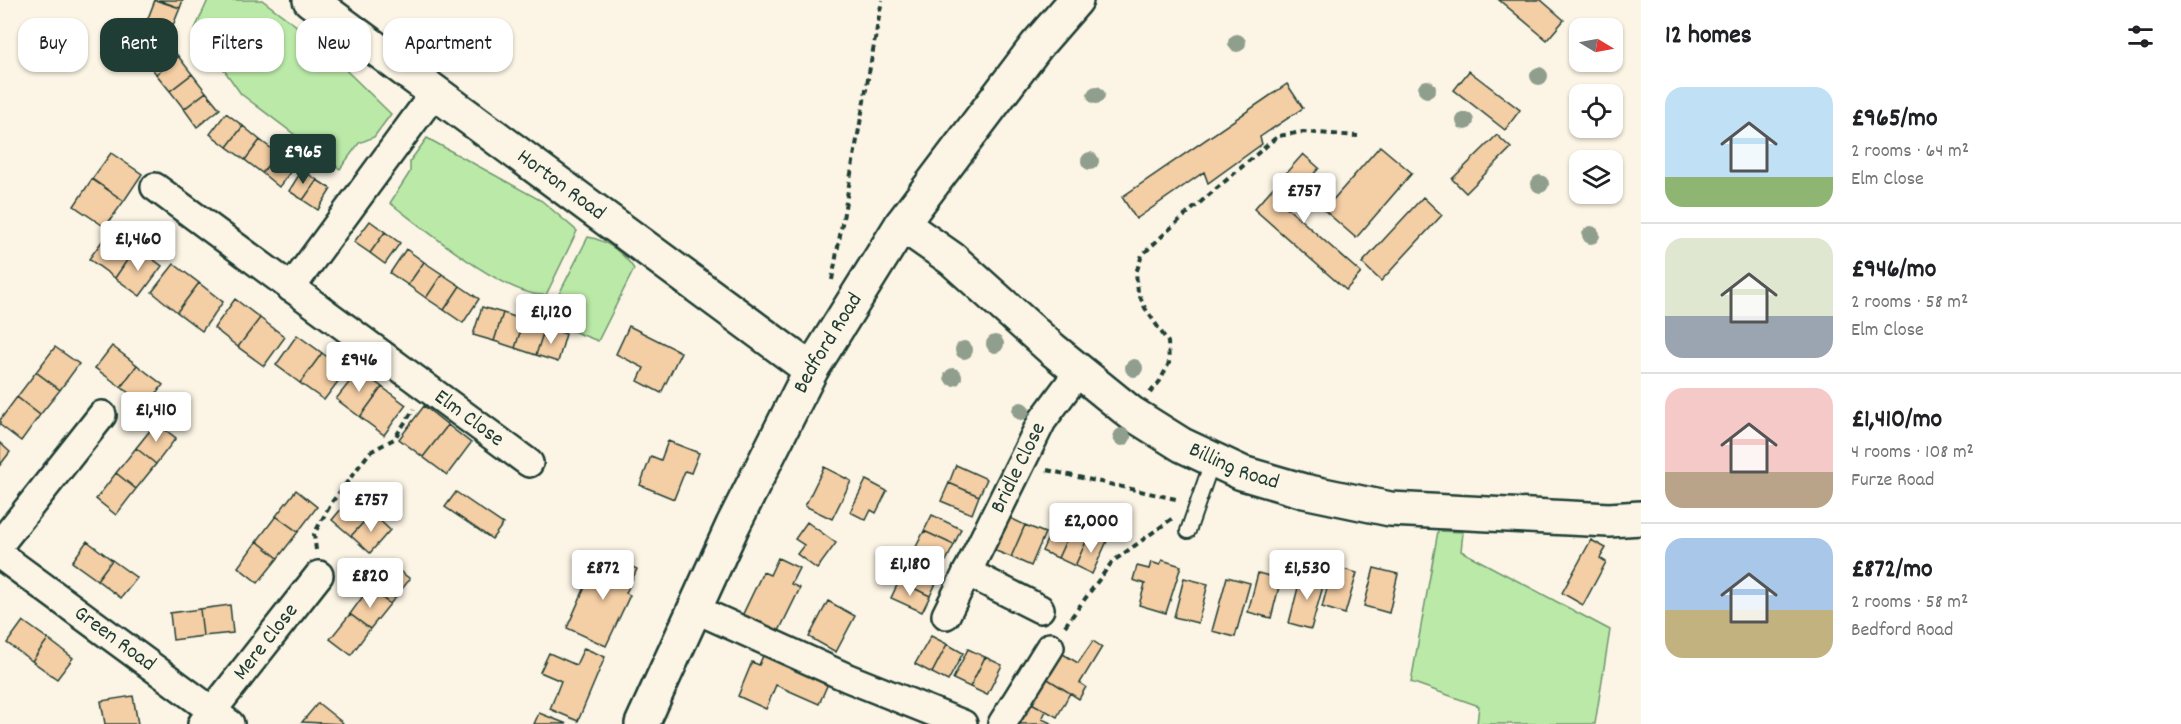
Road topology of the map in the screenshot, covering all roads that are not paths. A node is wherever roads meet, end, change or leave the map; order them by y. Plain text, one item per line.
1 (310, 0) edge
2 (1076, 0) edge
3 (435, 92) junction
4 (155, 187) dead end
5 (902, 224) junction
6 (291, 288) junction
7 (811, 370) junction
8 (1079, 371) junction
9 (102, 415) dead end
10 (1213, 459) junction
11 (529, 463) dead end
12 (1641, 518) edge
13 (1188, 531) dead end
14 (0, 544) edge
15 (0, 555) edge
16 (967, 572) junction
17 (320, 575) road end
18 (695, 609) junction
19 (1040, 609) dead end
20 (946, 615) dead end
21 (1050, 647) road end
22 (215, 720) edge
23 (642, 724) edge
24 (963, 724) edge
25 (1002, 724) edge

1 - 3 main road, Horton Road
2 - 5 main road, Bedford Road
3 - 6 street
3 - 7 main road, Horton Road
4 - 6 street, Elm Close
5 - 7 main road, Bedford Road
5 - 8 main road, Billing Road
6 - 11 street, Elm Close
7 - 18 main road, Bedford Road
8 - 10 main road, Billing Road
8 - 16 street, Bridle Close
9 - 14 street
10 - 12 main road, Billing Road
10 - 13 lane
15 - 22 street, Green Road
16 - 19 street
16 - 20 street, Bridle Close
17 - 22 street, Mere Close
18 - 23 main road, Bedford Road
18 - 24 street
21 - 25 street

